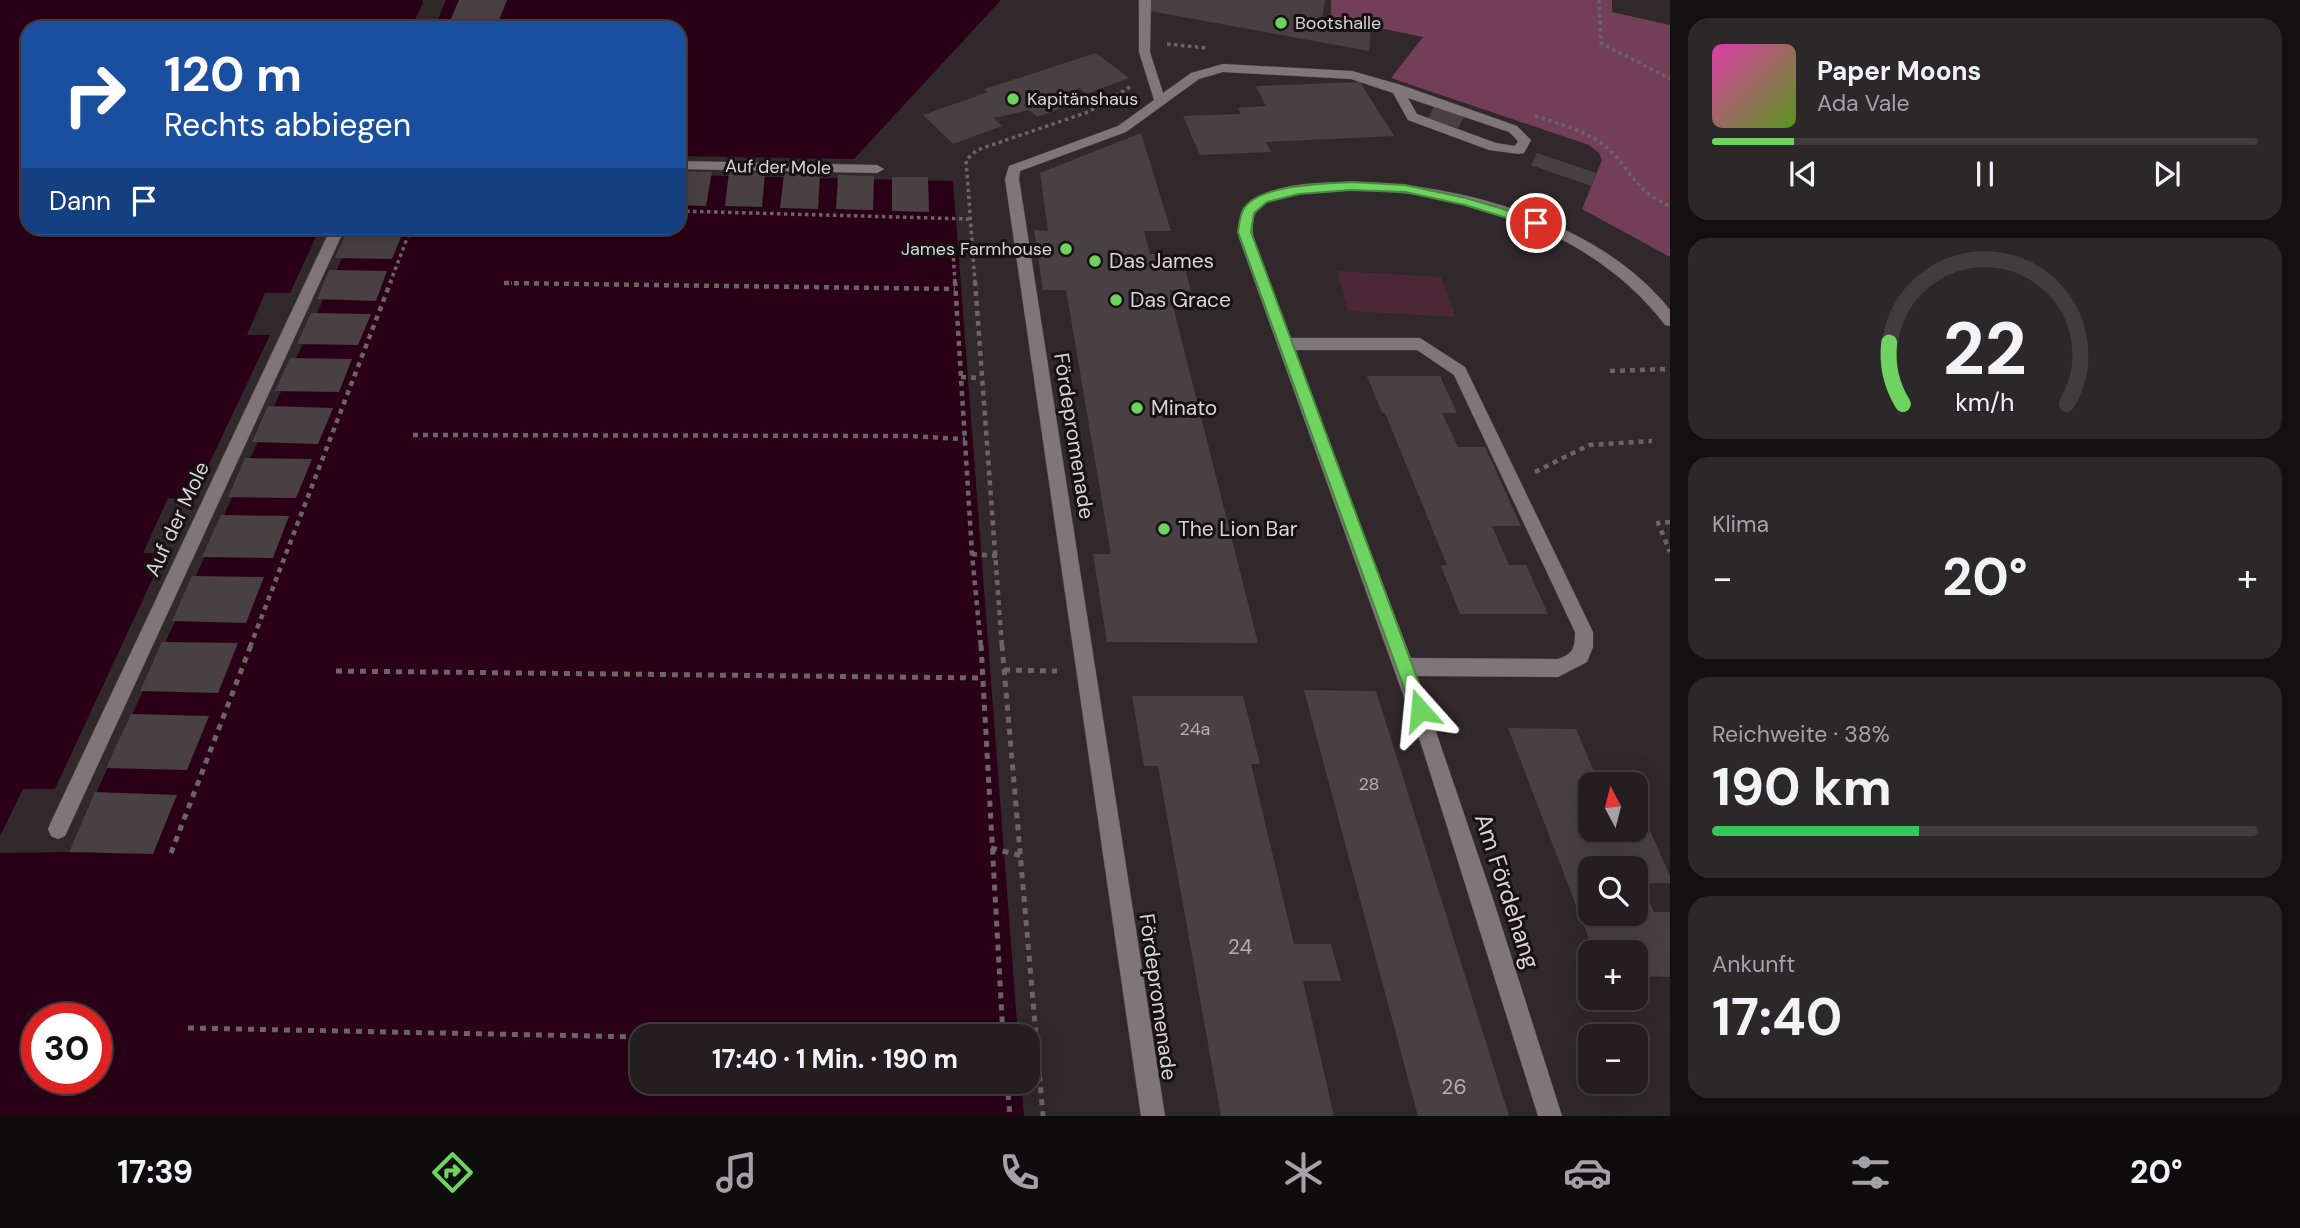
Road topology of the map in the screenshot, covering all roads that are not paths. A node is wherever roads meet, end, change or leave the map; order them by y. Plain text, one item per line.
1 (1145, 0) edge
2 (1397, 88) junction
3 (1161, 102) junction
4 (686, 165) edge
5 (877, 169) dead end
6 (335, 235) edge
7 (1670, 321) edge
8 (1283, 344) junction
9 (1409, 675) junction
10 (58, 829) dead end
11 (1153, 1116) edge
12 (1550, 1116) edge

1 - 3 street
2 - 2 street, Fördepromenade
2 - 3 street, Fördepromenade
3 - 11 street, Fördepromenade
4 - 5 street, Auf der Mole
6 - 10 street, Auf der Mole
7 - 8 street, Am Fördehang
8 - 9 street, Am Fördehang
8 - 9 street
9 - 12 street, Am Fördehang

